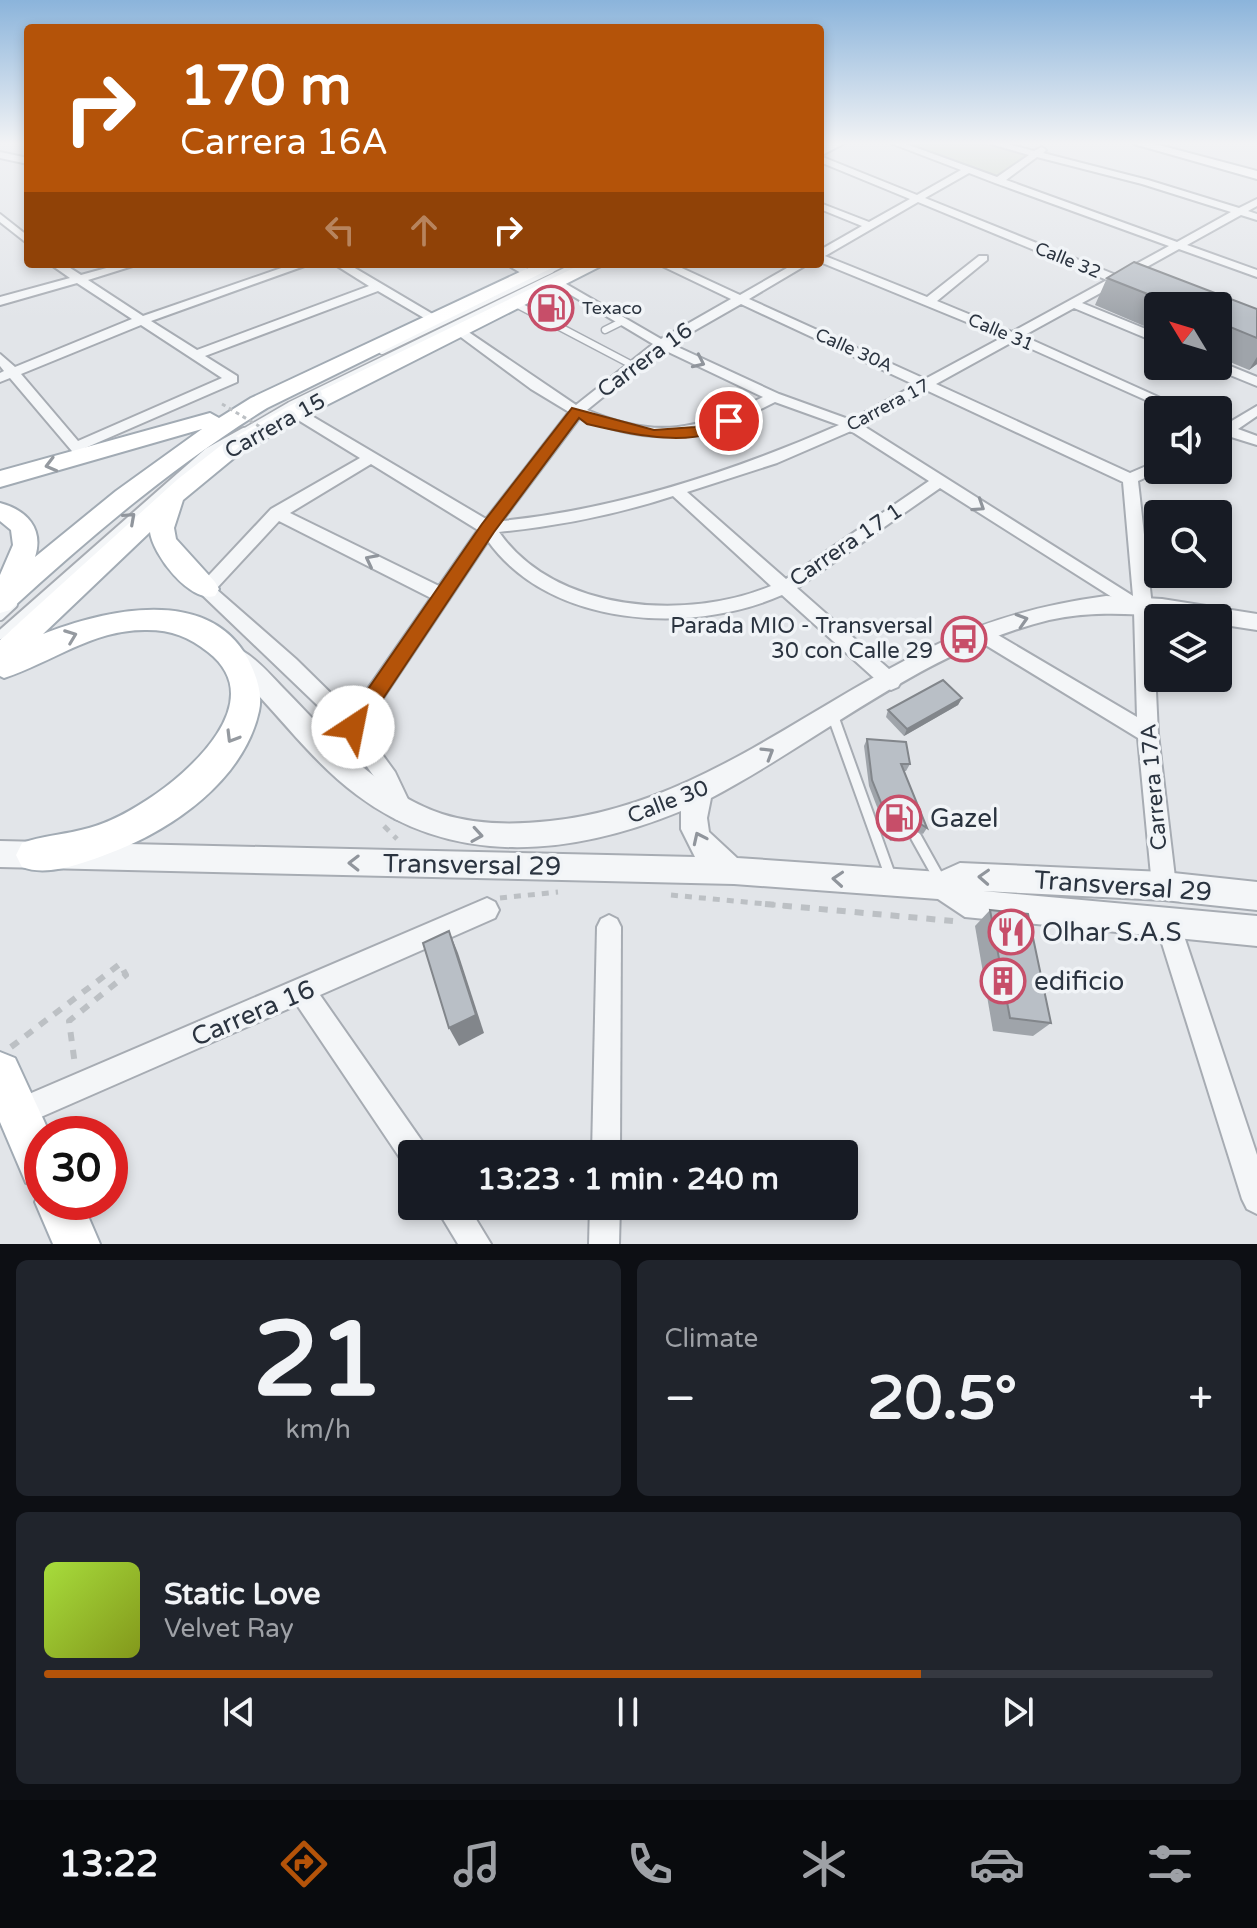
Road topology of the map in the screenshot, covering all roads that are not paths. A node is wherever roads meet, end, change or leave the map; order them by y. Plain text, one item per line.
1 (914, 202) edge
2 (926, 202) edge
3 (1056, 202) edge
4 (1208, 202) edge
5 (1257, 202) edge
6 (824, 208) edge
7 (1240, 211) junction
8 (0, 217) edge
9 (1257, 217) edge
10 (24, 226) edge
11 (871, 226) junction
12 (14, 230) junction
13 (0, 234) edge
14 (24, 238) edge
15 (1178, 246) junction
16 (824, 254) edge
17 (824, 258) edge
18 (983, 258) dead end
19 (61, 268) edge
20 (119, 268) edge
21 (292, 268) edge
22 (346, 268) edge
23 (571, 268) edge
24 (589, 268) edge
25 (673, 268) edge
26 (794, 268) edge
27 (521, 269) edge
28 (1257, 274) edge
29 (76, 280) junction
30 (1124, 283) junction
31 (560, 285) edge
32 (377, 287) junction
33 (739, 297) junction
34 (0, 301) edge
35 (929, 302) junction
36 (516, 304) junction
37 (1075, 304) junction
38 (545, 310) dead end
39 (537, 315) junction
40 (435, 319) junction
41 (139, 321) junction
42 (623, 321) junction
43 (605, 330) dead end
44 (460, 332) junction
45 (1144, 333) edge
46 (1015, 337) junction
47 (661, 344) junction
48 (196, 355) junction
49 (0, 358) edge
50 (634, 366) junction
51 (1232, 371) edge
52 (6, 376) edge
53 (1257, 382) edge
54 (929, 383) junction
55 (1148, 396) edge
56 (774, 397) junction
57 (259, 403) junction
58 (1257, 410) edge
59 (577, 411) junction
60 (295, 412) junction
61 (852, 425) junction
62 (1232, 425) edge
63 (1232, 434) edge
64 (1257, 441) edge
65 (80, 451) junction
66 (371, 458) junction
67 (1144, 472) edge
68 (0, 479) edge
69 (1130, 479) junction
70 (940, 481) junction
71 (186, 484) junction
72 (677, 492) junction
73 (0, 511) edge
74 (277, 513) junction
75 (488, 528) junction
76 (784, 587) junction
77 (205, 589) junction
78 (441, 595) junction
79 (0, 600) edge
80 (1138, 606) junction
81 (0, 616) edge
82 (1257, 622) edge
83 (980, 633) junction
84 (0, 635) edge
85 (228, 652) junction
86 (0, 657) edge
87 (0, 668) edge
88 (891, 682) junction
89 (833, 716) junction
90 (353, 727) junction
91 (1148, 734) junction
92 (700, 791) junction
93 (861, 795) junction
94 (875, 800) edge
95 (392, 817) junction
96 (916, 837) edge
97 (0, 854) edge
98 (34, 855) junction
99 (734, 871) junction
100 (893, 883) junction
101 (943, 886) junction
102 (1164, 886) junction
103 (1257, 896) edge
104 (495, 902) road end
105 (1167, 921) junction
106 (609, 927) dead end
107 (1257, 931) edge
108 (303, 992) junction
109 (0, 1073) edge
110 (18, 1113) junction
111 (24, 1126) edge
112 (404, 1140) edge
113 (606, 1140) edge
114 (1257, 1199) edge
115 (66, 1220) edge
116 (460, 1220) edge
117 (605, 1220) edge
118 (77, 1244) edge
119 (476, 1244) edge
120 (604, 1244) edge

1 - 11 street
2 - 30 street, Calle 32
3 - 15 street
4 - 7 street
5 - 7 street, Carrera 17
6 - 11 street
7 - 9 street
7 - 15 street, Carrera 17
8 - 12 street
10 - 12 street
11 - 16 street
12 - 13 street
12 - 14 street
15 - 28 street
15 - 30 street, Carrera 17
17 - 35 street, Calle 31
18 - 35 street
19 - 29 street
20 - 29 street
21 - 41 street
22 - 32 street
84 -> 23 lane
24 - 31 main road, Carrera 15
25 - 33 street, Calle 30A
26 - 33 street, Carrera 16
27 - 31 main road, Carrera 15
27 - 40 main road, Carrera 15
29 - 34 street
29 - 41 street
30 - 37 street, Carrera 17
31 - 36 main road, Carrera 15
31 - 42 street, Calle 30
31 - 81 lane
32 - 40 street
32 - 48 street
33 - 47 street, Carrera 16
33 - 54 street, Calle 30A
35 - 46 street, Calle 31
36 - 39 lane
36 - 44 main road, Carrera 15
37 - 45 street
37 - 46 street, Carrera 17
38 - 39 lane
39 - 50 lane
40 - 57 main road, Carrera 15
41 - 48 street
41 - 52 street
42 - 43 lane
42 - 47 street, Calle 30
44 - 59 street
44 - 60 main road, Carrera 15
46 - 54 street, Carrera 17
46 - 55 street, Calle 31
47 - 50 street, Carrera 16
47 -> 56 street, Calle 30
48 - 65 street
49 - 52 street
50 - 59 street, Carrera 16
51 - 53 street
52 - 65 street
54 - 61 street, Carrera 17
54 - 69 street, Calle 30A
56 - 59 street
56 - 61 street, Calle 30
57 - 65 main road
57 - 79 main road, Carrera 15
58 - 62 street
59 - 75 street, Carrera 16
60 - 66 street
60 - 71 main road, Carrera 15
61 - 70 street, Calle 30
61 - 72 street, Carrera 17
63 - 64 street
65 -> 68 main road
66 - 74 street
66 - 75 street
67 - 69 street
69 - 80 street, Carrera 17A
70 - 76 street, Carrera 17 1
70 -> 80 street, Calle 30
71 - 77 main road
71 - 86 main road, Carrera 15
72 - 75 street, Carrera 17
72 - 76 street
73 - 79 main road
74 - 77 street
78 -> 74 street
75 - 76 street, Carrera 17 1
75 - 78 street, Carrera 16
76 - 88 street
77 - 90 street
78 - 90 street, Carrera 16
80 - 82 street, Calle 30
83 -> 80 street, Calle 30
80 - 91 street, Carrera 17A
83 - 88 street, Calle 30
83 - 91 street
87 -> 85 main road
85 - 95 street, Calle 30
85 -> 98 main road
88 - 89 street, Calle 30
92 -> 89 street, Calle 30
89 - 93 lane
90 - 95 street
91 - 102 street, Carrera 17A
95 -> 92 street, Calle 30
99 -> 92 street
93 - 94 lane
93 - 100 lane
96 - 101 lane
97 - 98 street, Transversal 29
99 -> 98 street, Transversal 29
100 -> 99 street, Transversal 29
100 - 101 street, Transversal 29
102 -> 101 street, Transversal 29
101 - 105 street, Transversal 29
102 - 103 street, Transversal 29
104 - 108 street, Carrera 16
105 - 107 street, Transversal 29
105 - 114 street
106 - 113 street
108 - 110 street, Carrera 16
108 - 112 street
109 - 110 main road
110 - 111 main road
115 - 118 main road
116 - 119 street
117 - 120 street

